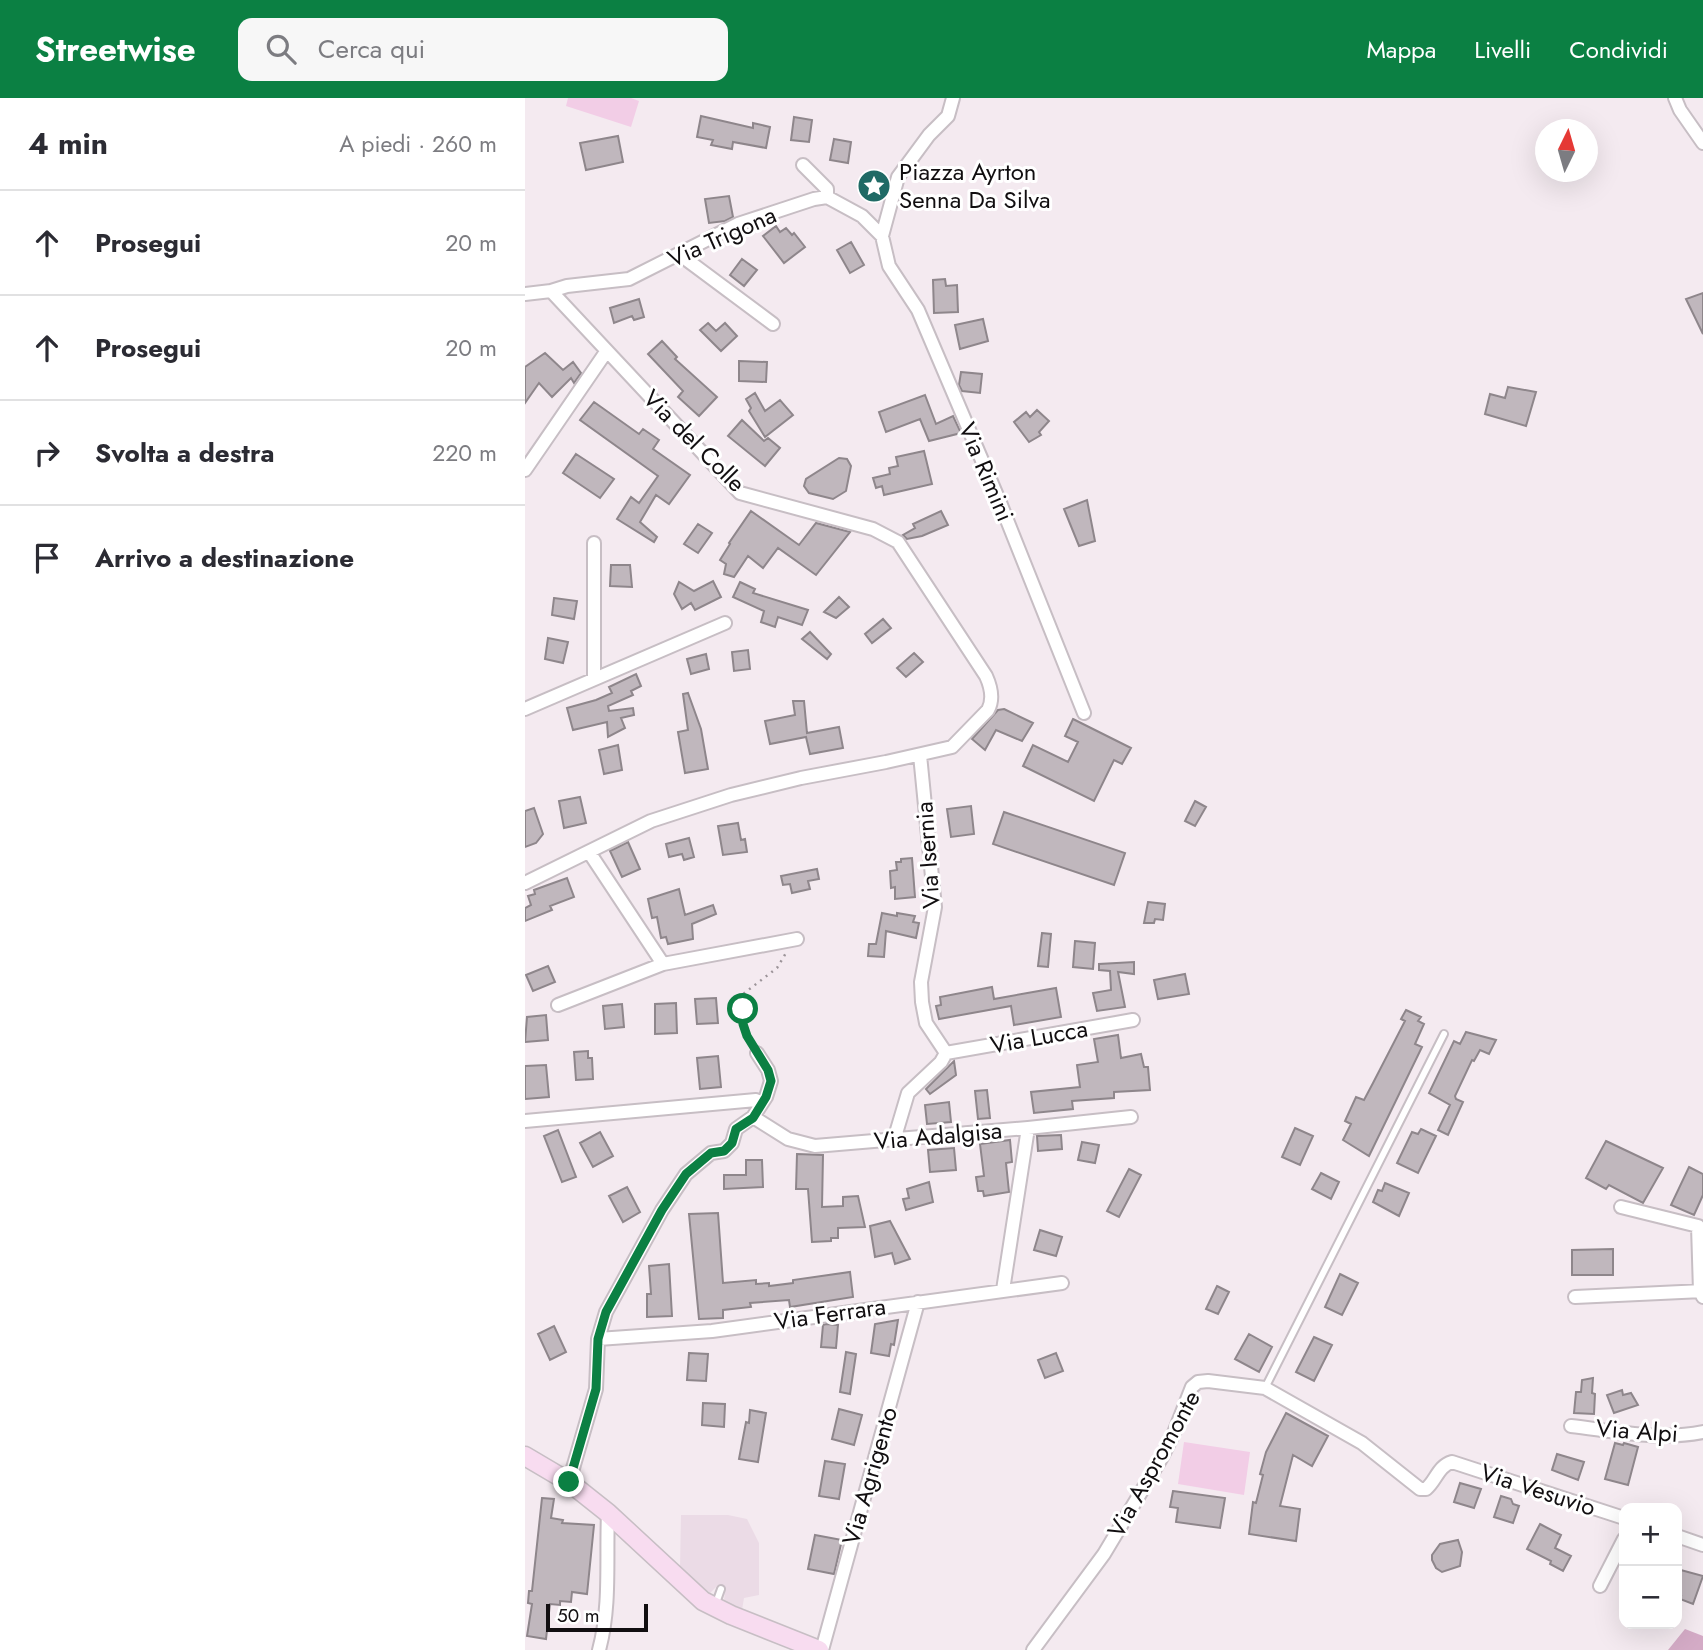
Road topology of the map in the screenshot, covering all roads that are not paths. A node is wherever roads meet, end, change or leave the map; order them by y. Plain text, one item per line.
1 (953, 98) edge
2 (1675, 98) edge
3 (1703, 143) edge
4 (803, 165) dead end
5 (827, 197) junction
6 (882, 236) junction
7 (679, 254) junction
8 (551, 291) junction
9 (525, 294) edge
10 (773, 324) dead end
11 (606, 352) junction
12 (525, 470) edge
13 (594, 543) dead end
14 (725, 623) dead end
15 (594, 678) junction
16 (525, 709) edge
17 (1084, 713) dead end
18 (920, 755) junction
19 (589, 852) junction
20 (525, 883) edge
21 (797, 939) road end
22 (663, 964) junction
23 (558, 1005) dead end
24 (1133, 1020) dead end
25 (1444, 1034) dead end
26 (757, 1053) road end
27 (946, 1054) junction
28 (762, 1103) junction
29 (1131, 1117) dead end
30 (753, 1118) junction
31 (525, 1121) edge
32 (1028, 1128) junction
33 (894, 1140) junction
34 (1621, 1207) dead end
35 (1062, 1283) dead end
36 (1003, 1290) junction
37 (1702, 1293) edge
38 (1574, 1297) dead end
39 (918, 1302) junction
40 (598, 1339) junction
41 (1265, 1388) junction
42 (1571, 1426) dead end
43 (1703, 1432) edge
44 (525, 1456) edge
45 (1452, 1462) joint
46 (569, 1482) junction
47 (608, 1513) junction
48 (1619, 1516) edge
49 (1682, 1538) edge
50 (1703, 1545) edge
51 (1619, 1549) edge
52 (1600, 1586) dead end
53 (721, 1589) dead end
54 (714, 1607) junction
55 (599, 1650) edge
56 (820, 1650) edge
57 (1033, 1650) edge

1 - 6 street
2 - 3 street
4 - 5 street
5 - 6 street
5 - 7 street, Via Trigona
6 - 17 street, Via Rimini
7 - 8 street, Via Trigona
7 - 10 street
8 - 9 street
8 - 11 street, Via del Colle
11 - 12 street
11 - 18 street, Via del Colle
13 - 15 street
14 - 15 street
15 - 16 street
18 - 19 street
18 - 27 street, Via Isernia
19 - 20 street
19 - 22 street
21 - 22 street
22 - 23 street
24 - 27 street, Via Lucca
25 - 41 lane
26 - 28 street
27 - 33 street
28 - 30 street
28 - 31 street
29 - 32 street, Via Adalgisa
30 - 33 street, Via Adalgisa
30 - 40 street
32 - 33 street, Via Adalgisa
32 - 36 street
34 - 37 street
35 - 36 street, Via Ferrara
36 - 39 street, Via Ferrara
37 - 38 street
39 - 40 street, Via Ferrara
39 - 56 street, Via Agrigento
40 - 46 street
41 - 45 street, Via Aspromonte
41 - 57 street, Via Aspromonte
42 - 43 street, Via Alpi
44 - 46 street
45 - 48 street, Via Vesuvio
46 - 47 street
47 - 54 street
47 - 55 street
49 - 50 street
51 - 52 street
53 - 54 lane
54 - 56 street

